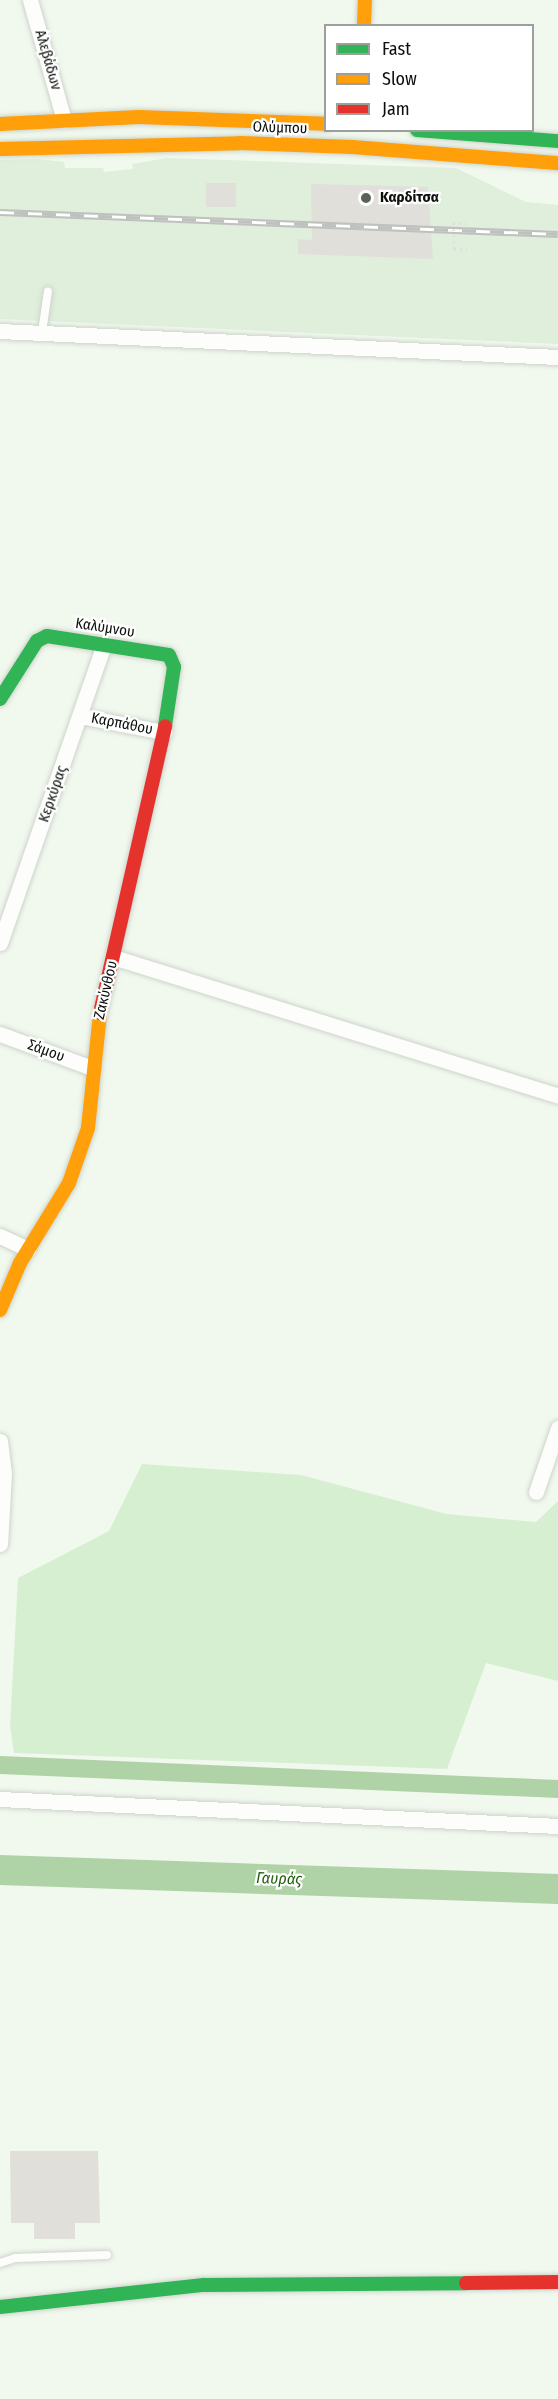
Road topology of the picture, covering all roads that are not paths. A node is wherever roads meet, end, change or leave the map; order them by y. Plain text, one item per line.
1 (30, 0) edge
2 (365, 0) edge
3 (364, 24) edge
4 (64, 120) junction
5 (0, 124) edge
6 (324, 124) edge
7 (363, 132) edge
8 (443, 132) edge
9 (558, 141) edge
10 (363, 148) junction
11 (0, 149) edge
12 (558, 163) edge
13 (48, 291) dead end
14 (0, 330) edge
15 (42, 332) junction
16 (558, 357) edge
17 (104, 645) junction
18 (169, 655) joint
19 (0, 699) edge
20 (80, 716) junction
21 (164, 732) junction
22 (0, 943) edge
23 (113, 957) junction
24 (0, 1034) edge
25 (92, 1068) junction
26 (558, 1096) edge
27 (0, 1236) edge
28 (28, 1249) junction
29 (0, 1310) edge
30 (558, 1428) edge
31 (0, 1441) edge
32 (536, 1492) dead end
33 (0, 1528) edge
34 (0, 1544) edge
35 (0, 1799) edge
36 (558, 1826) edge
37 (107, 2254) dead end
38 (0, 2263) edge
39 (558, 2282) edge
40 (0, 2307) edge

1 - 4 street, Αλεβάδων
2 - 3 street
4 - 5 street, Ολύμπου
4 - 6 street, Ολύμπου
7 - 10 street
8 - 9 street
10 - 11 street, Ολύμπου
10 - 12 street, Ολύμπου
13 - 15 lane
14 - 15 street
15 - 16 street
17 - 18 street, Καλύμνου
17 - 19 street, Καλύμνου
17 - 20 street, Κερκύρας
18 - 21 street, Ζακύνθου
20 - 21 street, Καρπάθου
20 - 22 street, Κερκύρας
21 - 23 street, Ζακύνθου
23 - 25 street, Ζακύνθου
23 - 26 street
24 - 25 street, Σάμου
25 - 28 street, Ζακύνθου
27 - 28 street
28 - 29 street, Ζακύνθου
30 - 32 street
31 - 33 street
33 - 34 street
35 - 36 street
37 - 38 lane
39 - 40 street

